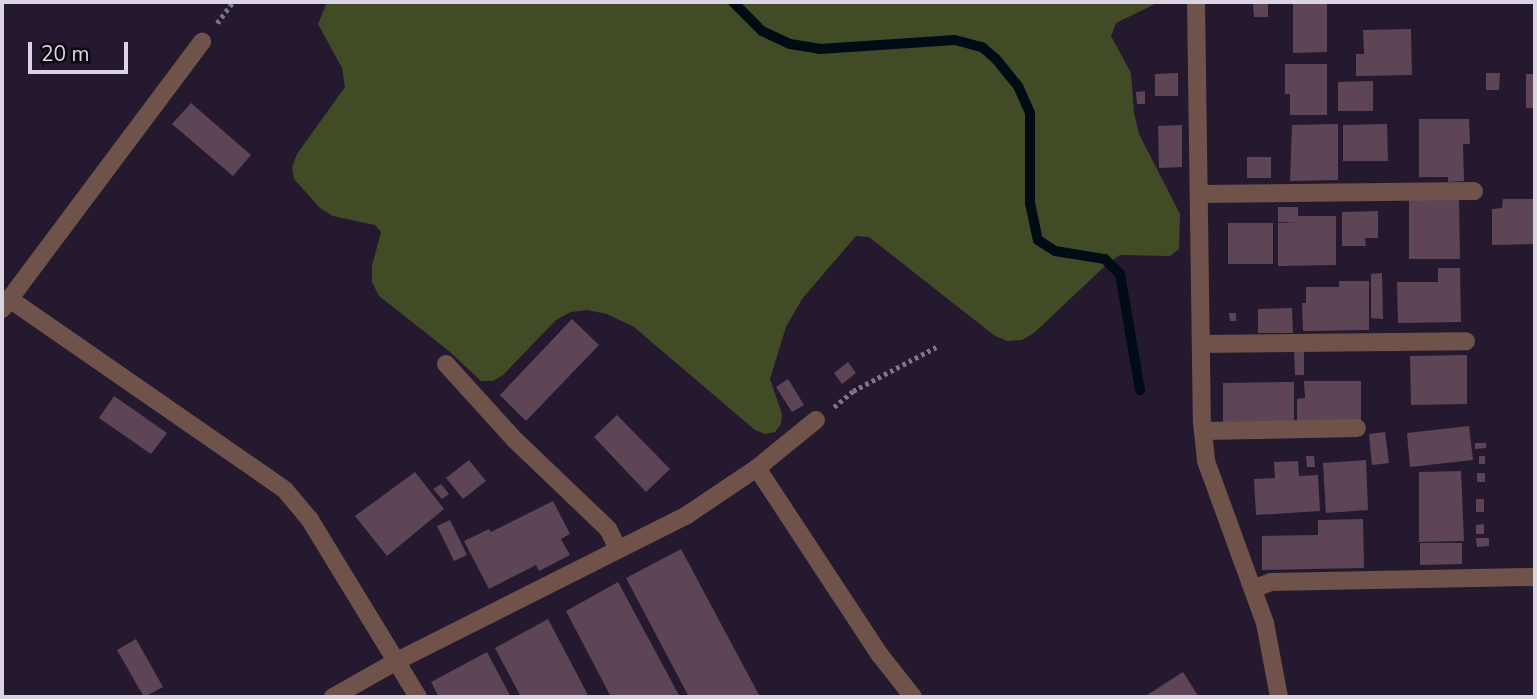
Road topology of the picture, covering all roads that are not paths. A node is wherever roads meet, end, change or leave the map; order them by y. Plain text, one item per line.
1 (1196, 2) edge
2 (202, 42) dead end
3 (1474, 191) dead end
4 (1199, 194) junction
5 (7, 304) edge
6 (1466, 341) dead end
7 (1201, 344) junction
8 (446, 364) dead end
9 (816, 420) road end
10 (1357, 428) dead end
11 (1203, 431) junction
12 (757, 468) junction
13 (618, 549) junction
14 (1535, 577) edge
15 (1253, 589) junction
16 (397, 661) junction
17 (333, 697) edge
18 (418, 697) edge
19 (914, 697) edge
20 (1279, 697) edge

1 - 4 street
2 - 5 street
3 - 4 street
4 - 7 street
5 - 16 street
6 - 7 street
7 - 11 street
8 - 13 street
9 - 12 street
10 - 11 street
11 - 15 street
12 - 13 street
12 - 19 street
13 - 16 street
14 - 15 street
15 - 20 street
16 - 17 street
16 - 18 street

